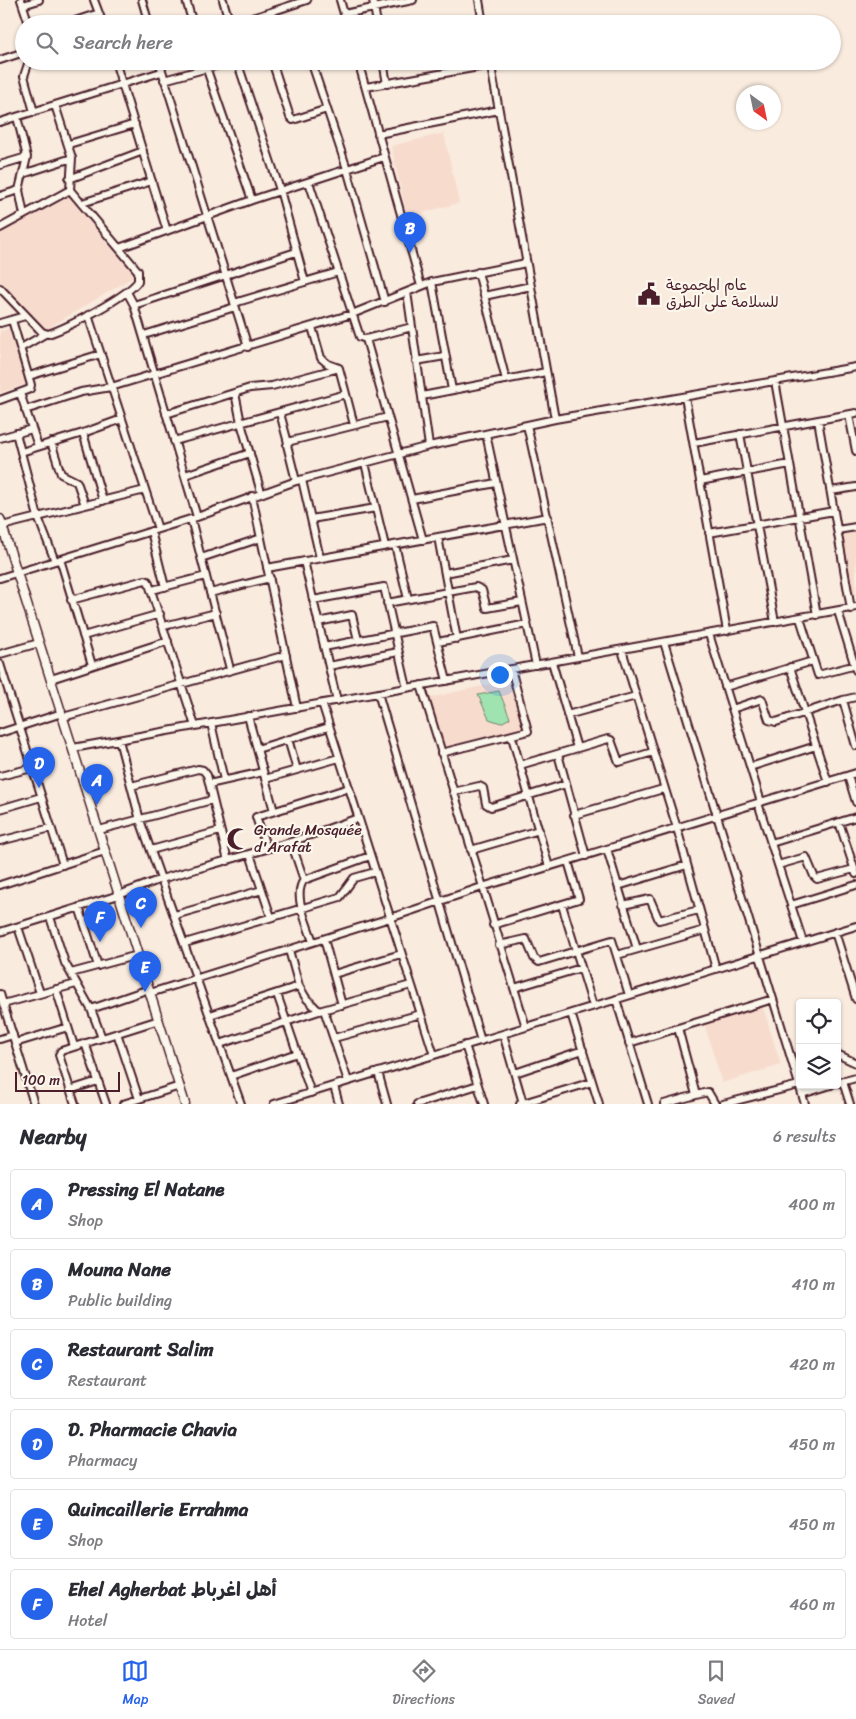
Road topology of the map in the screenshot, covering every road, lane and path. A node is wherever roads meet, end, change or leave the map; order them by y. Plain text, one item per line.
1 (39, 0) edge
2 (94, 0) edge
3 (142, 0) edge
4 (186, 0) edge
5 (223, 0) edge
6 (307, 0) edge
7 (340, 0) edge
8 (373, 0) edge
9 (413, 0) edge
10 (479, 0) edge
11 (406, 1) edge
12 (22, 3) edge
13 (375, 8) junction
14 (99, 12) junction
15 (344, 14) joint
16 (91, 15) edge
17 (100, 15) edge
18 (146, 15) edge
19 (190, 15) edge
20 (227, 15) edge
21 (261, 15) edge
22 (376, 15) edge
23 (482, 15) edge
24 (15, 55) edge
25 (0, 60) edge
26 (26, 70) edge
27 (118, 70) edge
28 (196, 70) edge
29 (207, 70) edge
30 (238, 70) edge
31 (275, 70) edge
32 (314, 70) edge
33 (361, 70) edge
34 (385, 70) edge
35 (456, 70) edge
36 (491, 70) edge
37 (161, 72) joint
38 (164, 80) junction
39 (122, 84) junction
40 (387, 84) junction
41 (366, 87) junction
42 (55, 105) junction
43 (327, 109) junction
44 (499, 110) junction
45 (34, 112) junction
46 (17, 117) junction
47 (0, 122) edge
48 (135, 124) junction
49 (378, 134) junction
50 (69, 144) junction
51 (143, 151) junction
52 (384, 156) junction
53 (27, 157) junction
54 (72, 158) junction
55 (0, 165) edge
56 (347, 169) junction
57 (22, 174) junction
58 (69, 179) junction
59 (152, 181) junction
60 (309, 182) junction
61 (19, 190) junction
62 (70, 190) junction
63 (280, 190) junction
64 (0, 196) edge
65 (252, 200) junction
66 (82, 203) junction
67 (24, 215) junction
68 (209, 216) junction
69 (0, 228) edge
70 (167, 231) junction
71 (119, 248) junction
72 (296, 252) junction
73 (526, 264) junction
74 (338, 272) junction
75 (478, 272) junction
76 (225, 275) junction
77 (305, 282) junction
78 (432, 282) junction
79 (421, 286) junction
80 (531, 286) junction
81 (0, 288) edge
82 (127, 292) junction
83 (406, 292) junction
84 (484, 296) junction
85 (385, 302) junction
86 (134, 305) junction
87 (235, 305) junction
88 (88, 314) junction
89 (352, 314) junction
90 (25, 316) junction
91 (12, 320) junction
92 (0, 324) edge
93 (312, 327) junction
94 (412, 327) junction
95 (45, 334) junction
96 (144, 335) junction
97 (366, 339) junction
98 (248, 347) junction
99 (21, 348) junction
100 (100, 354) junction
101 (445, 356) junction
102 (416, 360) junction
103 (856, 367) edge
104 (339, 368) junction
105 (546, 372) junction
106 (155, 373) junction
107 (29, 376) junction
108 (506, 380) junction
109 (775, 381) junction
110 (111, 386) junction
111 (452, 390) junction
112 (20, 393) junction
113 (235, 393) junction
114 (346, 394) junction
115 (422, 396) junction
116 (685, 397) junction
117 (0, 400) edge
118 (25, 410) junction
119 (280, 413) junction
120 (166, 414) junction
121 (853, 414) edge
122 (388, 417) junction
123 (122, 419) junction
124 (555, 419) junction
125 (818, 420) junction
126 (241, 423) junction
127 (354, 425) junction
128 (527, 425) junction
129 (783, 426) junction
130 (32, 429) junction
131 (16, 433) junction
132 (82, 433) junction
133 (486, 434) junction
134 (740, 434) junction
135 (0, 438) edge
136 (174, 441) junction
137 (51, 442) junction
138 (288, 443) junction
139 (694, 443) junction
140 (38, 446) junction
141 (429, 446) junction
142 (856, 451) edge
143 (21, 452) junction
144 (250, 453) junction
145 (400, 454) junction
146 (365, 463) junction
147 (790, 464) junction
148 (747, 472) junction
149 (185, 475) junction
150 (299, 480) junction
151 (700, 481) junction
152 (496, 483) junction
153 (856, 487) edge
154 (145, 490) junction
155 (831, 491) junction
156 (261, 492) junction
157 (252, 496) junction
158 (412, 499) junction
159 (102, 501) junction
160 (85, 505) junction
161 (376, 508) junction
162 (834, 511) junction
163 (38, 517) junction
164 (548, 517) junction
165 (800, 517) junction
166 (194, 518) junction
167 (311, 519) junction
168 (505, 525) junction
169 (757, 525) junction
170 (856, 526) edge
171 (2, 527) edge
172 (154, 530) junction
173 (837, 530) junction
174 (710, 533) junction
175 (438, 537) junction
176 (261, 538) junction
177 (423, 540) junction
178 (395, 545) junction
179 (385, 546) junction
180 (201, 558) junction
181 (320, 558) junction
182 (57, 560) junction
183 (513, 560) junction
184 (304, 561) junction
185 (267, 568) junction
186 (17, 572) junction
187 (445, 573) junction
188 (206, 576) junction
189 (0, 578) edge
190 (270, 578) junction
191 (165, 587) junction
192 (152, 590) junction
193 (449, 591) junction
194 (210, 593) junction
195 (408, 599) junction
196 (71, 600) junction
197 (313, 600) junction
198 (522, 602) junction
199 (387, 603) junction
200 (853, 608) edge
201 (838, 611) junction
202 (216, 613) junction
203 (160, 614) junction
204 (817, 615) junction
205 (800, 618) junction
206 (318, 622) junction
207 (775, 622) junction
208 (526, 624) junction
209 (164, 626) junction
210 (727, 631) junction
211 (394, 633) junction
212 (709, 634) junction
213 (83, 636) junction
214 (457, 639) junction
215 (358, 640) junction
216 (168, 641) junction
217 (438, 642) junction
218 (664, 642) junction
219 (39, 643) junction
220 (856, 643) edge
221 (848, 645) junction
222 (324, 647) junction
223 (622, 650) junction
224 (398, 652) junction
225 (0, 654) edge
226 (286, 655) junction
227 (578, 657) junction
228 (813, 661) junction
229 (552, 662) junction
230 (0, 664) edge
231 (92, 665) junction
232 (536, 665) junction
233 (329, 666) junction
234 (790, 667) junction
235 (856, 667) edge
236 (230, 669) junction
237 (511, 669) junction
238 (51, 679) junction
239 (447, 681) junction
240 (182, 683) junction
241 (421, 685) junction
242 (725, 686) junction
243 (407, 688) junction
244 (378, 693) junction
245 (636, 696) junction
246 (856, 696) edge
247 (842, 700) junction
248 (337, 701) junction
249 (322, 703) junction
250 (298, 708) junction
251 (732, 709) junction
252 (805, 712) junction
253 (62, 715) junction
254 (567, 715) junction
255 (248, 716) junction
256 (211, 723) junction
257 (19, 726) junction
258 (195, 726) junction
259 (329, 727) junction
260 (853, 728) edge
261 (0, 733) edge
262 (512, 737) junction
263 (288, 739) junction
264 (119, 740) junction
265 (816, 746) junction
266 (856, 746) edge
267 (72, 748) junction
268 (577, 748) junction
269 (257, 749) junction
270 (653, 752) junction
271 (441, 753) junction
272 (558, 754) junction
273 (339, 758) junction
274 (520, 765) junction
275 (750, 767) junction
276 (32, 768) junction
277 (297, 770) junction
278 (856, 773) edge
279 (0, 776) edge
280 (264, 776) junction
281 (848, 776) junction
282 (224, 780) junction
283 (828, 782) junction
284 (209, 784) junction
285 (566, 784) junction
286 (131, 786) junction
287 (349, 788) junction
288 (664, 789) junction
289 (453, 792) junction
290 (529, 795) junction
291 (41, 797) junction
292 (212, 800) junction
293 (856, 802) edge
294 (760, 803) junction
295 (0, 808) edge
296 (274, 811) junction
297 (574, 815) junction
298 (717, 816) junction
299 (856, 817) edge
300 (358, 818) junction
301 (140, 820) junction
302 (839, 822) junction
303 (51, 828) junction
304 (677, 828) junction
305 (98, 830) junction
306 (539, 830) junction
307 (220, 831) junction
308 (0, 841) edge
309 (291, 842) junction
310 (771, 843) junction
311 (267, 849) junction
312 (607, 849) junction
313 (151, 850) junction
314 (471, 850) junction
315 (105, 852) junction
316 (250, 854) junction
317 (370, 856) junction
318 (586, 856) junction
319 (854, 858) edge
320 (228, 861) junction
321 (568, 861) junction
322 (63, 865) junction
323 (687, 865) junction
324 (778, 865) junction
325 (549, 867) junction
326 (855, 871) edge
327 (375, 872) junction
328 (161, 879) junction
329 (304, 880) junction
330 (0, 885) edge
331 (856, 885) edge
332 (618, 886) junction
333 (482, 887) junction
334 (262, 890) junction
335 (119, 895) junction
336 (440, 900) junction
337 (562, 905) junction
338 (624, 905) junction
339 (791, 905) junction
340 (79, 907) junction
341 (302, 907) junction
342 (699, 910) junction
343 (176, 915) junction
344 (50, 917) junction
345 (271, 917) junction
346 (390, 918) junction
347 (493, 925) junction
348 (856, 926) edge
349 (18, 927) junction
350 (705, 930) junction
351 (0, 932) edge
352 (835, 932) junction
353 (324, 939) junction
354 (313, 942) junction
355 (803, 942) junction
356 (185, 943) junction
357 (499, 945) junction
358 (637, 949) junction
359 (288, 950) junction
360 (575, 950) junction
361 (138, 954) junction
362 (401, 954) junction
363 (617, 955) junction
364 (760, 955) junction
365 (98, 966) junction
366 (581, 968) junction
367 (716, 969) junction
368 (856, 970) edge
369 (848, 972) junction
370 (71, 973) junction
371 (334, 974) junction
372 (198, 978) junction
373 (76, 984) junction
374 (411, 984) junction
375 (299, 986) junction
376 (514, 988) junction
377 (56, 989) junction
378 (150, 991) junction
379 (40, 993) junction
380 (0, 994) edge
381 (277, 994) junction
382 (629, 995) junction
383 (616, 999) junction
384 (773, 999) junction
385 (856, 999) edge
386 (3, 1004) junction
387 (342, 1005) junction
388 (593, 1006) junction
389 (91, 1009) junction
390 (322, 1011) junction
391 (571, 1013) junction
392 (421, 1014) junction
393 (210, 1015) junction
394 (159, 1020) junction
395 (287, 1022) junction
396 (526, 1026) junction
397 (68, 1027) junction
398 (678, 1028) junction
399 (117, 1033) junction
400 (503, 1034) junction
401 (13, 1035) junction
402 (102, 1038) junction
403 (334, 1038) junction
404 (0, 1039) edge
405 (481, 1040) junction
406 (629, 1042) junction
407 (85, 1043) junction
408 (15, 1044) junction
409 (220, 1044) junction
410 (465, 1045) junction
411 (74, 1046) junction
412 (582, 1050) junction
413 (297, 1053) junction
414 (434, 1055) junction
415 (841, 1056) edge
416 (856, 1062) edge
417 (378, 1072) junction
418 (515, 1073) junction
419 (231, 1076) junction
420 (796, 1076) edge
421 (856, 1078) edge
422 (98, 1081) junction
423 (348, 1081) junction
424 (592, 1082) junction
425 (841, 1083) edge
426 (478, 1085) junction
427 (841, 1085) edge
428 (180, 1086) junction
429 (334, 1086) junction
430 (796, 1087) edge
431 (800, 1089) edge
432 (818, 1089) edge
433 (70, 1090) junction
434 (311, 1093) junction
435 (802, 1094) junction
436 (696, 1095) junction
437 (139, 1099) junction
438 (34, 1104) edge
439 (75, 1104) edge
440 (106, 1104) edge
441 (123, 1104) edge
442 (185, 1104) edge
443 (241, 1104) edge
444 (274, 1104) edge
445 (339, 1104) edge
446 (387, 1104) edge
447 (417, 1104) edge
448 (484, 1104) edge
449 (522, 1104) edge
450 (599, 1104) edge
451 (648, 1104) edge
452 (664, 1104) edge
453 (715, 1104) edge
454 (723, 1104) edge
455 (805, 1104) edge
456 (850, 1104) edge

1 - 12 street
2 - 14 street
3 - 18 street
4 - 19 street
5 - 20 street
6 - 21 street
7 - 15 street
8 - 13 street
9 - 11 street
10 - 23 street
11 - 13 street
13 - 15 street
13 - 22 street
14 - 16 street
14 - 17 street
24 - 25 street
26 - 45 street
27 - 39 street
28 - 38 street
29 - 65 street
30 - 63 street
31 - 43 street
32 - 43 street
33 - 41 street
34 - 40 street
35 - 40 street
36 - 44 street
37 - 38 street
37 - 39 street
38 - 68 street
39 - 42 street
39 - 48 street
40 - 41 street
41 - 49 street
42 - 45 street
42 - 50 street
43 - 56 street
44 - 49 street
44 - 73 street
45 - 46 street
46 - 47 street
46 - 53 street
48 - 50 street
48 - 51 street
49 - 52 street
50 - 54 street
51 - 58 street
51 - 59 street
52 - 56 street
52 - 79 street
53 - 55 street
53 - 57 street
54 - 57 street
54 - 58 street
56 - 60 street
56 - 85 street
57 - 61 street
58 - 62 street
59 - 66 street
59 - 70 street
60 - 63 street
60 - 74 street
61 - 64 street
61 - 67 street
62 - 66 street
62 - 67 street
63 - 65 street
63 - 72 street
65 - 68 street
66 - 71 street
67 - 69 street
68 - 70 street
68 - 76 street
70 - 71 street
71 - 82 street
72 - 76 street
72 - 77 street
73 - 75 street
73 - 80 street
74 - 77 street
74 - 89 street
75 - 78 street
75 - 84 street
76 - 86 street
76 - 87 street
77 - 87 street
78 - 79 street
78 - 101 street
79 - 83 street
80 - 84 street
80 - 105 street
81 - 90 street
82 - 86 street
82 - 88 street
83 - 85 street
83 - 94 street
84 - 108 street
85 - 89 street
86 - 96 street
87 - 96 street
87 - 98 street
88 - 95 street
88 - 100 street
89 - 93 street
89 - 97 street
90 - 91 street
90 - 95 street
91 - 92 street
91 - 99 street
93 - 98 street
93 - 104 street
94 - 97 street
94 - 102 street
95 - 99 street
96 - 106 street
97 - 122 street
98 - 106 street
99 - 107 street
100 - 107 street
100 - 110 street
101 - 102 street
101 - 111 street
102 - 115 street
103 - 109 street
104 - 113 street
104 - 114 street
105 - 108 street
105 - 124 street
106 - 110 street
106 - 120 street
107 - 112 street
108 - 111 street
109 - 116 street
109 - 129 street
110 - 118 street
110 - 123 street
111 - 115 street
112 - 117 street
112 - 118 street
113 - 120 street
113 - 126 street
114 - 119 street
114 - 127 street
115 - 141 street
116 - 124 street
116 - 139 street
118 - 130 street
119 - 126 street
119 - 138 street
120 - 136 street
121 - 125 street
121 - 142 street
122 - 127 street
122 - 145 street
123 - 132 street
123 - 154 street
124 - 128 street
125 - 129 street
125 - 155 street
126 - 136 street
126 - 144 street
127 - 138 street
128 - 133 street
128 - 164 street
129 - 134 street
129 - 147 street
130 - 131 street
130 - 140 street
131 - 135 street
131 - 143 street
132 - 137 street
132 - 159 street
133 - 141 street
133 - 152 street
134 - 139 street
134 - 148 street
136 - 149 street
137 - 140 street
137 - 160 street
138 - 150 street
139 - 151 street
140 - 143 street
141 - 145 street
143 - 163 street
144 - 149 street
144 - 156 street
145 - 146 street
145 - 158 street
146 - 150 street
146 - 161 street
147 - 148 street
147 - 165 street
148 - 151 street
148 - 169 street
149 - 166 street
150 - 156 street
150 - 167 street
151 - 174 street
152 - 158 street
152 - 168 street
153 - 155 street
154 - 159 street
154 - 172 street
155 - 162 street
156 - 157 street
157 - 166 street
157 - 176 street
158 - 177 street
159 - 160 street
160 - 163 street
161 - 167 street
161 - 179 street
162 - 165 street
162 - 173 street
163 - 171 street
163 - 182 street
164 - 168 street
164 - 227 street
165 - 169 street
165 - 204 street
166 - 172 street
166 - 180 street
167 - 181 street
168 - 175 street
168 - 183 street
169 - 174 street
169 - 207 street
170 - 173 street
171 - 186 street
172 - 182 street
172 - 191 street
173 - 200 street
174 - 210 street
175 - 177 street
175 - 187 street
176 - 180 street
176 - 185 street
177 - 178 street
178 - 179 street
178 - 195 street
179 - 181 street
180 - 188 street
181 - 184 street
182 - 186 street
182 - 196 street
183 - 187 street
183 - 198 street
184 - 185 street
184 - 197 street
185 - 190 street
186 - 189 street
186 - 219 street
187 - 193 street
188 - 191 street
188 - 194 street
190 - 194 street
190 - 226 street
191 - 192 street
192 - 196 street
192 - 203 street
193 - 195 street
193 - 198 street
193 - 214 street
194 - 202 street
195 - 199 street
196 - 213 street
197 - 199 street
197 - 206 street
198 - 208 street
199 - 211 street
200 - 201 street
201 - 204 street
201 - 221 street
202 - 209 street
202 - 236 street
203 - 209 street
203 - 213 street
204 - 205 street
205 - 207 street
205 - 228 street
206 - 215 street
206 - 222 street
207 - 210 street
208 - 214 street
208 - 232 street
209 - 216 street
210 - 212 street
211 - 215 street
211 - 217 street
211 - 224 street
212 - 218 street
212 - 242 street
213 - 231 street
214 - 217 street
215 - 222 street
216 - 231 street
216 - 240 street
217 - 239 street
218 - 223 street
218 - 298 street
219 - 225 street
219 - 238 street
220 - 221 street
221 - 235 street
222 - 233 street
223 - 227 street
223 - 245 street
224 - 233 street
224 - 243 street
226 - 236 street
226 - 250 street
227 - 229 street
228 - 234 street
228 - 235 street
229 - 232 street
229 - 254 street
230 - 257 street
231 - 238 street
232 - 237 street
233 - 248 street
234 - 242 street
234 - 252 street
236 - 240 street
237 - 239 street
237 - 262 street
238 - 253 street
239 - 241 street
240 - 253 street
240 - 258 street
241 - 243 street
241 - 271 street
242 - 251 street
243 - 244 street
244 - 248 street
244 - 336 street
245 - 254 street
245 - 270 street
246 - 247 street
247 - 252 street
247 - 260 street
248 - 249 street
249 - 250 street
249 - 259 street
250 - 255 street
251 - 252 street
251 - 275 street
252 - 265 street
253 - 257 street
253 - 267 street
254 - 268 street
255 - 256 street
255 - 269 street
256 - 258 street
256 - 282 street
257 - 261 street
257 - 276 street
258 - 264 street
259 - 263 street
259 - 273 street
260 - 266 street
262 - 271 street
262 - 274 street
263 - 269 street
263 - 277 street
264 - 267 street
264 - 286 street
265 - 275 street
265 - 283 street
267 - 305 street
268 - 270 street
268 - 272 street
269 - 280 street
270 - 288 street
271 - 289 street
272 - 274 street
272 - 285 street
273 - 277 street
273 - 287 street
274 - 290 street
275 - 294 street
276 - 279 street
276 - 291 street
277 - 280 street
278 - 281 street
280 - 282 street
280 - 296 street
281 - 283 street
281 - 293 street
282 - 284 street
283 - 294 street
284 - 286 street
284 - 292 street
285 - 290 street
285 - 297 street
286 - 301 street
287 - 296 street
287 - 300 street
288 - 297 street
288 - 304 street
289 - 290 street
289 - 314 street
290 - 306 street
291 - 295 street
291 - 303 street
292 - 301 street
292 - 307 street
294 - 298 street
294 - 310 street
296 - 311 street
297 - 318 street
298 - 304 street
298 - 364 street
299 - 302 street
300 - 309 street
300 - 317 street
301 - 305 street
301 - 313 street
302 - 310 street
302 - 319 street
303 - 308 street
303 - 322 street
304 - 312 street
304 - 323 street
305 - 315 street
306 - 314 street
306 - 325 street
307 - 313 street
307 - 320 street
309 - 311 street
309 - 329 street
310 - 324 street
311 - 316 street
312 - 318 street
312 - 332 street
313 - 328 street
314 - 333 street
315 - 322 street
315 - 335 street
316 - 320 street
316 - 334 street
317 - 327 street
317 - 329 street
318 - 321 street
319 - 326 street
320 - 328 street
321 - 325 street
321 - 337 street
322 - 330 street
323 - 332 street
323 - 342 street
324 - 326 street
324 - 339 street
325 - 333 street
327 - 341 street
327 - 346 street
328 - 335 street
328 - 343 street
329 - 341 street
331 - 339 street
332 - 338 street
333 - 336 street
333 - 347 street
334 - 343 street
334 - 345 street
335 - 340 street
335 - 361 street
336 - 346 street
336 - 405 street
337 - 347 street
337 - 360 street
338 - 342 street
338 - 358 street
339 - 355 street
340 - 344 street
340 - 365 street
341 - 345 street
341 - 354 street
342 - 350 street
343 - 356 street
344 - 349 street
344 - 370 street
345 - 356 street
346 - 353 street
346 - 362 street
347 - 357 street
348 - 352 street
349 - 351 street
349 - 379 street
350 - 358 street
350 - 367 street
352 - 355 street
352 - 369 street
353 - 354 street
353 - 371 street
354 - 359 street
355 - 364 street
356 - 372 street
357 - 360 street
357 - 376 street
358 - 363 street
359 - 372 street
359 - 375 street
360 - 363 street
360 - 366 street
361 - 365 street
361 - 378 street
362 - 371 street
362 - 374 street
363 - 382 street
364 - 367 street
364 - 384 street
365 - 370 street
366 - 376 street
366 - 388 street
367 - 382 street
368 - 369 street
369 - 385 street
370 - 373 street
371 - 387 street
372 - 378 street
372 - 393 street
373 - 377 street
373 - 389 street
374 - 387 street
374 - 392 street
375 - 381 street
375 - 390 street
376 - 396 street
377 - 379 street
377 - 397 street
378 - 389 street
378 - 394 street
379 - 386 street
380 - 386 street
381 - 393 street
381 - 395 street
382 - 383 street
383 - 388 street
383 - 406 street
384 - 398 street
384 - 420 street
386 - 401 street
387 - 390 street
388 - 391 street
389 - 402 street
390 - 395 street
390 - 403 street
391 - 396 street
391 - 412 street
392 - 403 street
392 - 414 street
393 - 409 street
394 - 399 street
394 - 428 street
395 - 409 street
395 - 413 street
396 - 400 street
397 - 408 street
397 - 411 street
398 - 406 street
398 - 436 street
399 - 402 street
399 - 437 street
400 - 405 street
400 - 418 street
401 - 404 street
401 - 408 street
402 - 407 street
403 - 423 street
405 - 410 street
406 - 451 street
407 - 411 street
407 - 422 street
408 - 438 street
409 - 419 street
410 - 414 street
410 - 426 street
411 - 433 street
412 - 418 street
412 - 424 street
413 - 419 street
413 - 434 street
414 - 417 street
415 - 416 street
417 - 423 street
417 - 446 street
418 - 449 street
419 - 443 street
421 - 425 street
422 - 433 street
422 - 440 street
423 - 429 street
424 - 449 street
424 - 450 street
426 - 447 street
426 - 448 street
427 - 456 street
428 - 437 street
428 - 442 street
429 - 434 street
429 - 445 street
430 - 454 street
431 - 435 street
432 - 435 street
433 - 439 street
434 - 444 street
435 - 455 street
436 - 452 street
436 - 453 street
437 - 441 street

